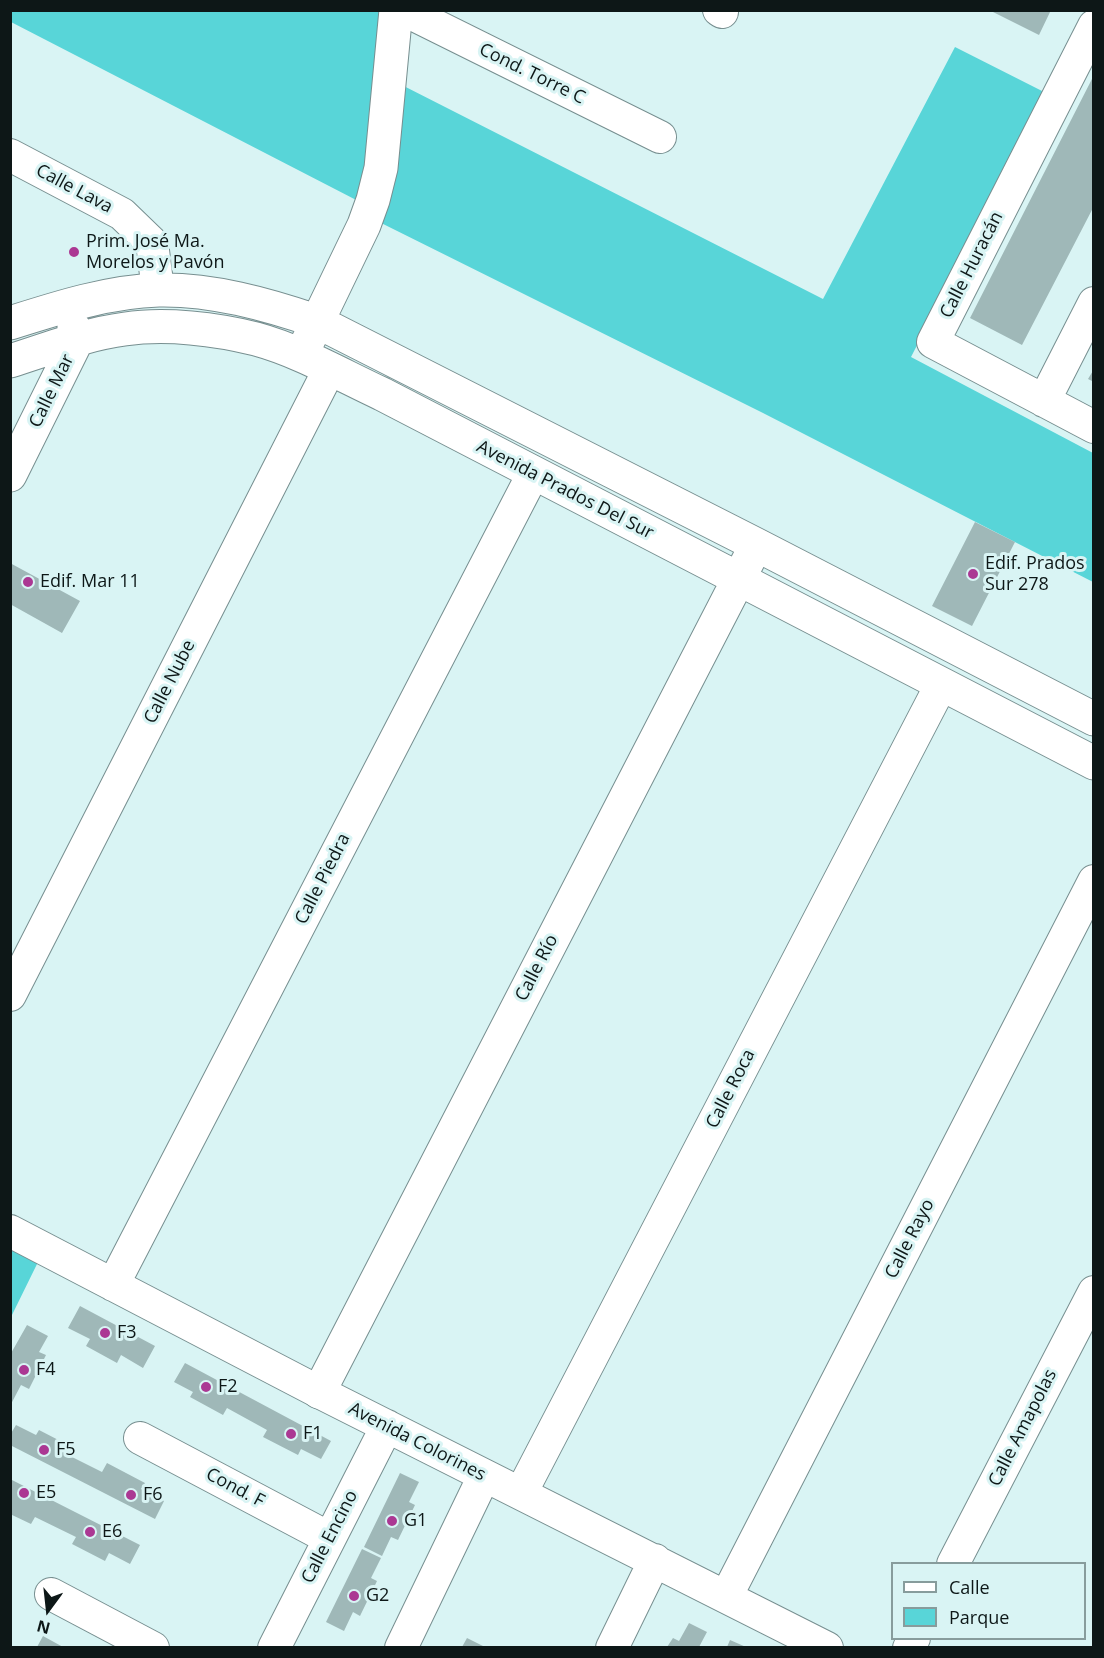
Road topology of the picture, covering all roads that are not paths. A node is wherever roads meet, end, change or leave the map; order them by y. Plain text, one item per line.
1 (396, 10) edge
2 (404, 10) edge
3 (1094, 26) edge
4 (660, 137) dead end
5 (10, 154) edge
6 (158, 290) junction
7 (1094, 303) edge
8 (69, 305) junction
9 (316, 321) junction
10 (10, 323) edge
11 (77, 340) junction
12 (10, 361) edge
13 (315, 363) junction
14 (1044, 401) junction
15 (1094, 427) edge
16 (533, 474) junction
17 (10, 475) edge
18 (757, 545) junction
19 (738, 579) junction
20 (941, 685) junction
21 (1094, 719) edge
22 (1094, 763) edge
23 (1094, 881) edge
24 (10, 995) edge
25 (10, 1231) edge
26 (113, 1285) junction
27 (1094, 1292) edge
28 (319, 1392) junction
29 (387, 1426) junction
30 (140, 1438) dead end
31 (484, 1476) junction
32 (521, 1493) junction
33 (329, 1538) junction
34 (655, 1560) junction
35 (953, 1562) edge
36 (51, 1594) dead end
37 (726, 1597) junction
38 (818, 1646) edge
39 (153, 1647) edge
40 (274, 1647) edge
41 (401, 1647) edge
42 (612, 1647) edge

1 - 9 main road
2 - 4 street, Cond. Torre C
3 - 14 street, Calle Huracán
5 - 6 street, Calle Lava
6 - 8 main road, Avenida Prados Del Sur
6 - 9 main road, Avenida Prados Del Sur
7 - 14 street
8 - 10 main road, Avenida Prados Del Sur
8 - 11 main road, Calle Mar
9 - 13 main road
9 - 18 main road, Avenida Prados Del Sur
11 - 12 main road, Avenida Prados Del Sur
11 - 13 main road, Avenida Prados Del Sur
11 - 17 main road, Calle Mar
13 - 16 main road, Avenida Prados Del Sur
13 - 24 street, Calle Nube
14 - 15 street, Calle Huracán
16 - 19 main road, Avenida Prados Del Sur
16 - 26 street, Calle Piedra
18 - 19 main road, Calle Río
18 - 21 main road, Avenida Prados Del Sur
19 - 20 main road, Avenida Prados Del Sur
19 - 28 main road, Calle Río
20 - 22 main road, Avenida Prados Del Sur
20 - 32 street, Calle Roca
23 - 37 street, Calle Rayo
25 - 26 street, Avenida Colorines
26 - 28 street, Avenida Colorines
27 - 35 street, Calle Amapolas
28 - 29 street, Avenida Colorines
29 - 31 street, Avenida Colorines
29 - 33 street, Calle Encino
30 - 33 street, Cond. F
31 - 32 street, Avenida Colorines
31 - 41 street
32 - 34 street, Avenida Colorines
33 - 40 street, Calle Encino
34 - 37 street, Avenida Colorines
34 - 42 street
36 - 39 street
37 - 38 street, Avenida Colorines

